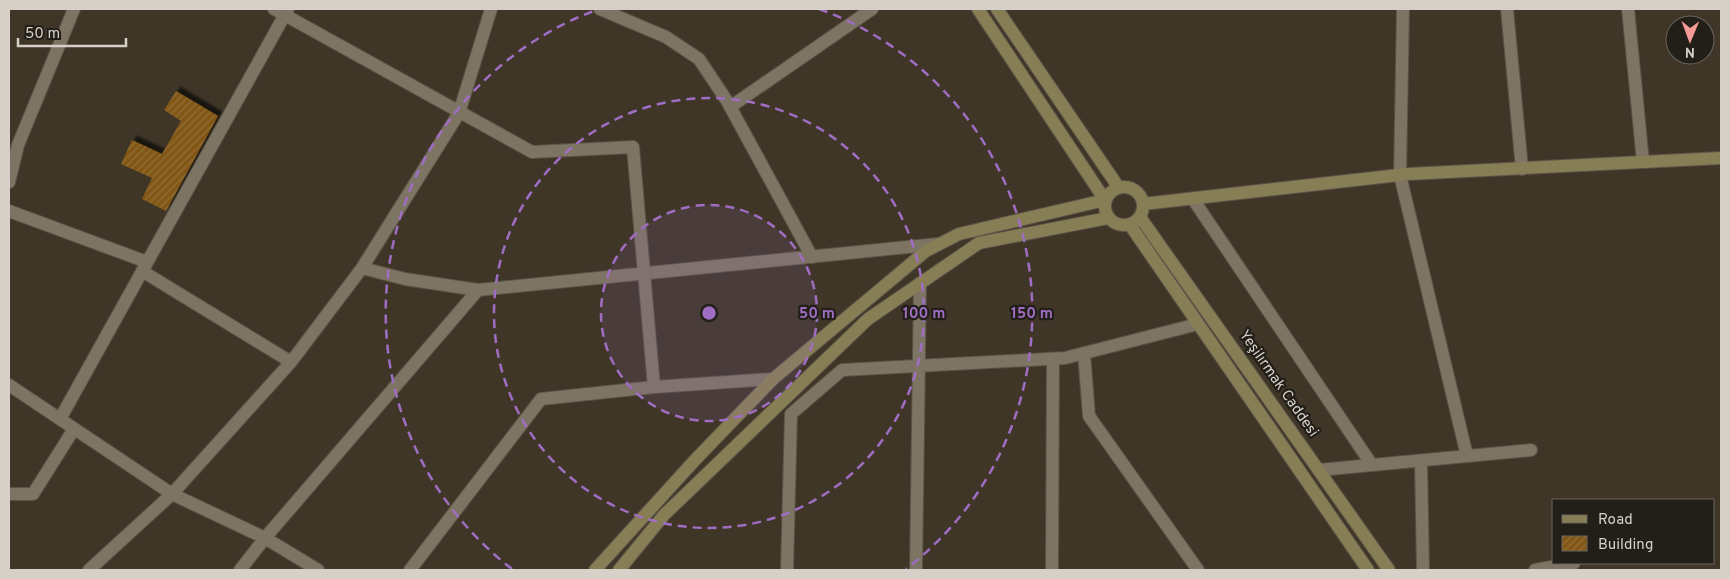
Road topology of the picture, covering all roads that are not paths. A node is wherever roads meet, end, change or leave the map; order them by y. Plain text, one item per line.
1 (74, 9) edge
2 (491, 9) edge
3 (600, 9) edge
4 (872, 9) edge
5 (978, 9) edge
6 (997, 9) edge
7 (1403, 9) edge
8 (1507, 9) edge
9 (1628, 9) edge
10 (282, 11) edge
11 (730, 107) junction
12 (459, 113) junction
13 (1721, 158) edge
14 (1643, 162) junction
15 (1522, 168) junction
16 (1400, 175) junction
17 (9, 182) edge
18 (1119, 188) junction
19 (1193, 199) junction
20 (1105, 200) junction
21 (1143, 204) junction
22 (9, 211) edge
23 (1108, 218) junction
24 (1135, 221) junction
25 (938, 244) junction
26 (812, 257) junction
27 (145, 267) junction
28 (362, 268) junction
29 (644, 273) junction
30 (920, 283) junction
31 (478, 290) junction
32 (1198, 324) junction
33 (1084, 353) junction
34 (1053, 359) junction
35 (291, 362) junction
36 (919, 366) junction
37 (773, 379) junction
38 (9, 385) edge
39 (654, 387) junction
40 (60, 419) junction
41 (74, 429) junction
42 (1530, 450) dead end
43 (1467, 456) junction
44 (1420, 460) junction
45 (1372, 465) junction
46 (1319, 470) junction
47 (9, 494) edge
48 (172, 494) junction
49 (265, 538) junction
50 (1568, 564) edge
51 (88, 570) edge
52 (240, 570) edge
53 (318, 570) edge
54 (410, 570) edge
55 (595, 570) edge
56 (620, 570) edge
57 (788, 570) edge
58 (916, 570) edge
59 (1052, 570) edge
60 (1198, 570) edge
61 (1368, 570) edge
62 (1389, 570) edge
63 (1423, 570) edge
64 (1535, 570) edge

1 - 17 street
2 - 12 street
3 - 11 street
4 - 11 street
5 - 20 main road
6 - 18 main road
7 - 16 street
8 - 15 street
9 - 14 street
10 - 12 street
10 - 27 street
11 - 26 street
12 - 28 street
12 - 29 street
13 - 14 main road
14 - 15 main road
15 - 16 main road
16 - 19 main road
16 - 43 street
18 - 20 main road
18 - 21 main road
19 - 21 main road
19 - 45 street
20 - 23 main road
20 - 25 main road
21 - 24 main road
22 - 27 street
23 - 24 main road
23 - 30 main road
24 - 32 main road, Yeşilırmak Caddesi
24 - 46 main road, Yeşilırmak Caddesi
25 - 26 street
25 - 37 main road
26 - 29 street
27 - 35 street
27 - 40 street
28 - 31 street
28 - 35 street
29 - 31 street
29 - 39 street
30 - 36 street
30 - 56 main road
31 - 49 street
32 - 33 street
32 - 61 main road, Yeşilırmak Caddesi
33 - 34 street
33 - 60 street
34 - 36 street
34 - 59 street
35 - 48 street
36 - 57 street
36 - 58 street
37 - 39 street
37 - 55 main road
38 - 40 street
39 - 54 street
40 - 41 street
41 - 47 street
41 - 48 street
42 - 43 street
43 - 44 street
44 - 45 street
44 - 63 street
45 - 46 street
46 - 62 main road, Yeşilırmak Caddesi
48 - 49 street
48 - 51 street
49 - 52 street
49 - 53 street
50 - 64 street

